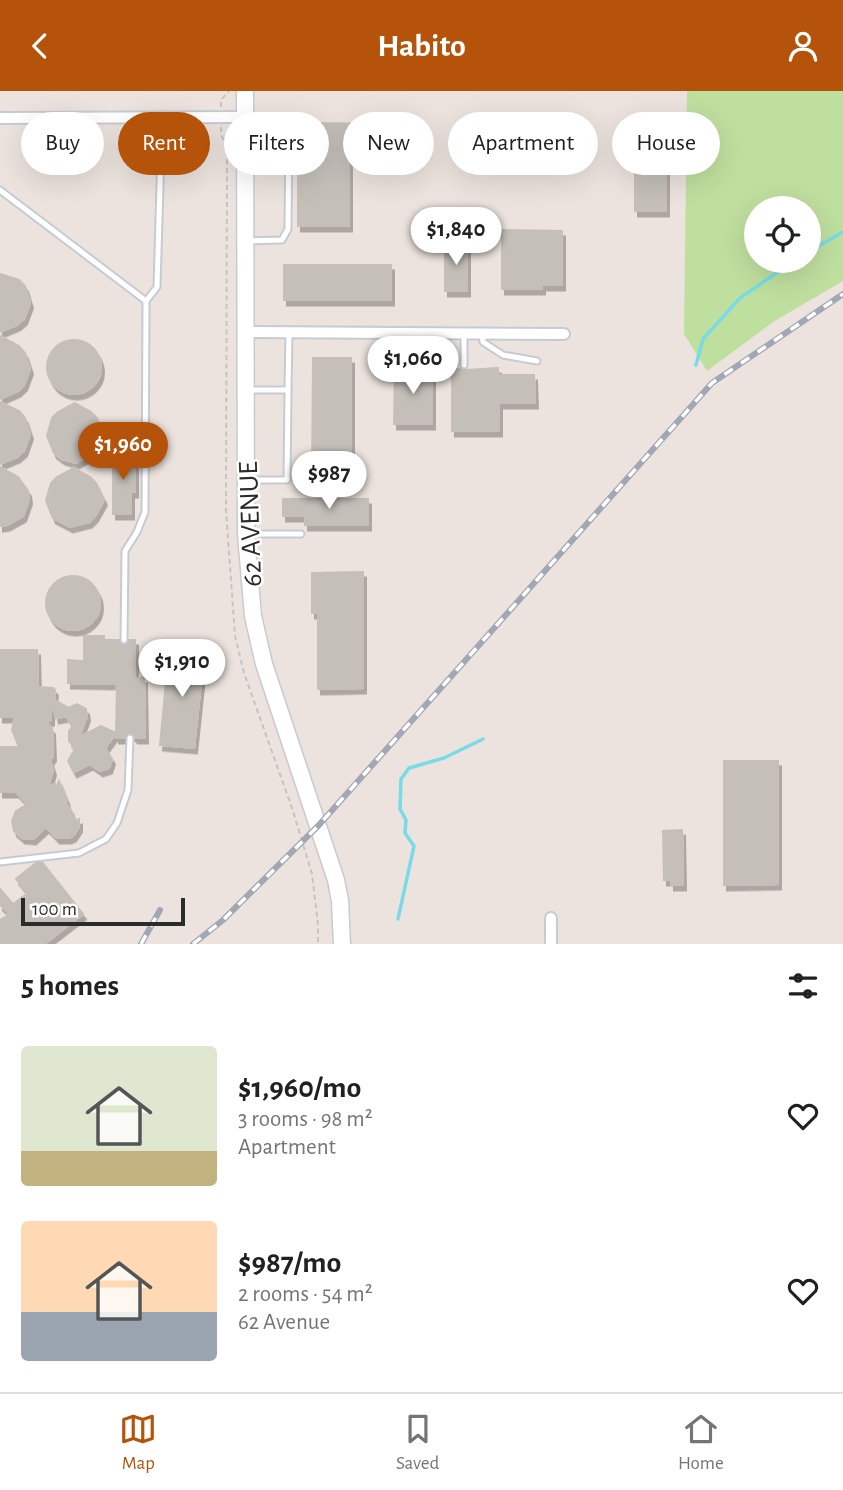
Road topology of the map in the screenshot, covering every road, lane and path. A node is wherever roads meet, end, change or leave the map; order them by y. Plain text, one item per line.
1 (229, 91) edge
2 (245, 91) edge
3 (221, 100) dead end
4 (245, 112) edge
5 (118, 117) edge
6 (0, 118) edge
7 (161, 175) edge
8 (245, 175) edge
9 (289, 175) edge
10 (0, 190) edge
11 (246, 241) junction
12 (146, 301) junction
13 (246, 332) junction
14 (289, 332) junction
15 (464, 332) junction
16 (482, 332) junction
17 (564, 334) dead end
18 (537, 361) dead end
19 (464, 365) dead end
20 (246, 390) junction
21 (288, 390) junction
22 (246, 480) junction
23 (246, 534) junction
24 (302, 534) dead end
25 (124, 640) dead end
26 (130, 738) dead end
27 (0, 862) edge
28 (551, 918) dead end
29 (342, 944) edge
30 (551, 944) edge

1 - 3 path
2 - 4 main road, 62 AVENUE
5 - 6 street
7 - 12 lane
8 - 11 main road, 62 AVENUE
9 - 11 lane
10 - 12 lane
11 - 13 main road, 62 AVENUE
12 - 25 lane
13 - 14 street
13 - 20 main road, 62 AVENUE
14 - 15 street
14 - 21 lane
15 - 16 street
15 - 19 lane
16 - 17 street
16 - 18 lane
20 - 21 lane
20 - 22 main road, 62 AVENUE
21 - 22 lane
22 - 23 main road, 62 AVENUE
23 - 24 lane
23 - 29 main road, 62 AVENUE
26 - 27 lane
28 - 30 street

